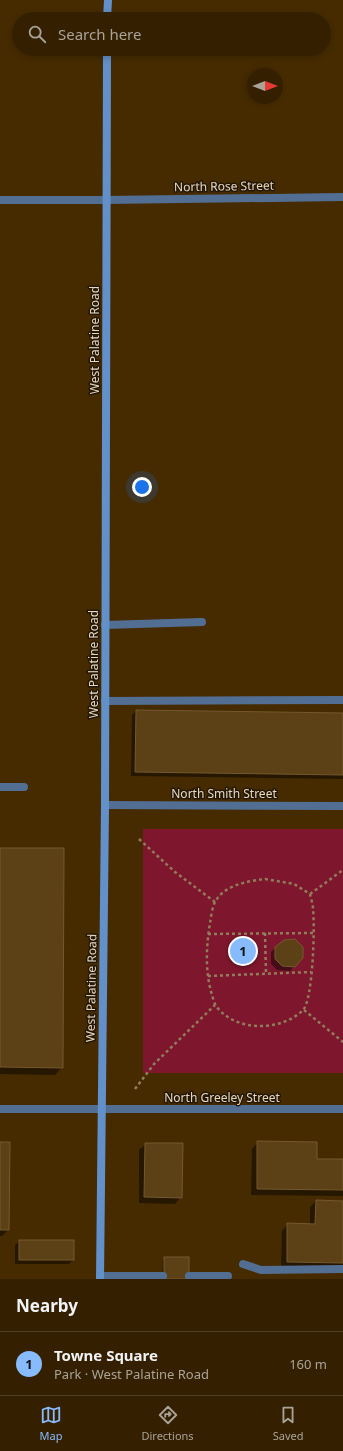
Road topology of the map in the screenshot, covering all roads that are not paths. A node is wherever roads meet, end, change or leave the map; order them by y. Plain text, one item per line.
1 (108, 0) edge
2 (107, 12) edge
3 (107, 56) edge
4 (343, 197) edge
5 (0, 200) edge
6 (106, 200) junction
7 (202, 622) dead end
8 (105, 625) junction
9 (343, 700) edge
10 (105, 701) junction
11 (0, 787) edge
12 (24, 787) dead end
13 (105, 805) junction
14 (343, 806) edge
15 (0, 1109) edge
16 (102, 1109) junction
17 (343, 1109) edge
18 (243, 1264) dead end
19 (343, 1269) edge
20 (163, 1276) dead end
21 (190, 1276) dead end
22 (228, 1276) dead end
23 (100, 1278) edge

1 - 2 main road
3 - 6 main road, West Palatine Road
4 - 6 street, North Rose Street
5 - 6 street, North Rose Street
6 - 8 main road, West Palatine Road
7 - 8 street
8 - 10 main road, West Palatine Road
9 - 10 street
10 - 13 main road, West Palatine Road
11 - 12 street
13 - 14 street, North Smith Street
13 - 16 main road, West Palatine Road
15 - 16 street, North Greeley Street
16 - 17 street, North Greeley Street
16 - 23 main road, West Palatine Road
18 - 19 street
20 - 23 street
21 - 22 street

